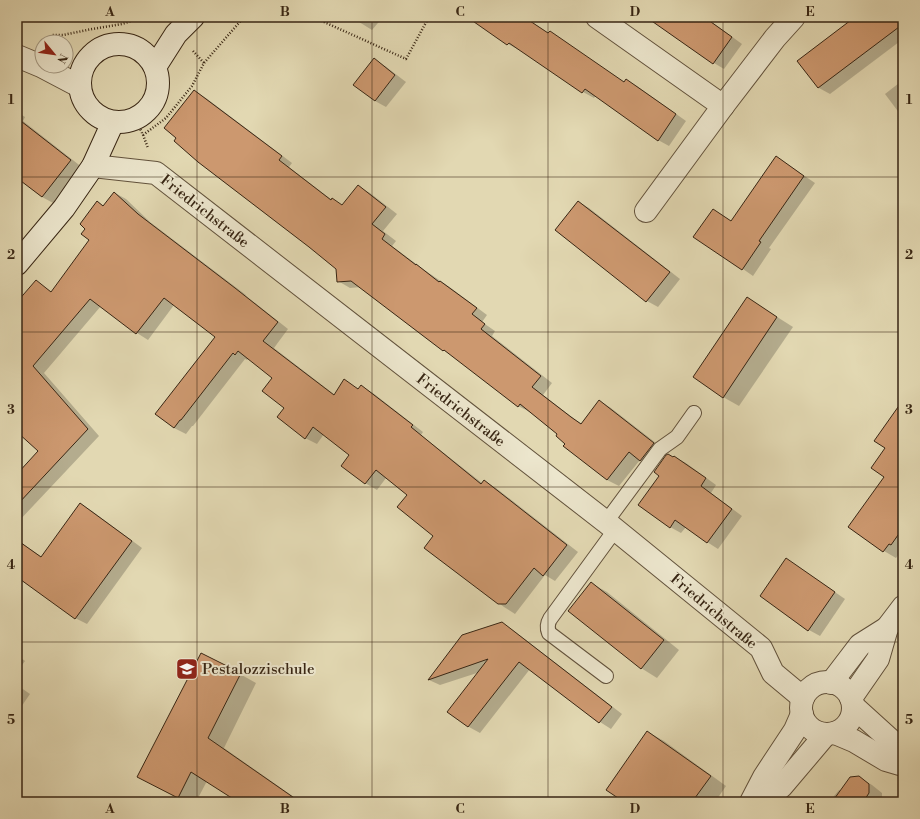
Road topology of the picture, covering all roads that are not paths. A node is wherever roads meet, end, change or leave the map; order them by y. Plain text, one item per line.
1 (192, 17) edge
2 (597, 17) edge
3 (794, 17) edge
4 (17, 56) edge
5 (155, 67) junction
6 (79, 86) junction
7 (723, 106) junction
8 (114, 122) junction
9 (93, 166) junction
10 (646, 211) dead end
11 (17, 264) edge
12 (694, 413) dead end
13 (610, 526) junction
14 (903, 607) edge
15 (887, 628) junction
16 (606, 676) dead end
17 (831, 683) junction
18 (852, 702) junction
19 (802, 706) junction
20 (830, 734) junction
21 (903, 755) edge
22 (903, 765) edge
23 (751, 802) edge
24 (763, 802) edge

1 - 5 street
2 - 7 street
3 - 7 street
4 - 6 street
5 - 6 street
5 - 8 street
6 - 8 street
7 - 10 street
8 - 9 street
9 - 11 street
9 - 13 street, Friedrichstraße
12 - 13 lane
13 - 16 lane
13 - 19 street, Friedrichstraße
14 - 15 street
15 - 17 street
15 - 18 street
17 - 18 street
17 - 19 street
18 - 20 street
18 - 21 street
19 - 20 street
19 - 23 street
20 - 22 street
20 - 24 street

